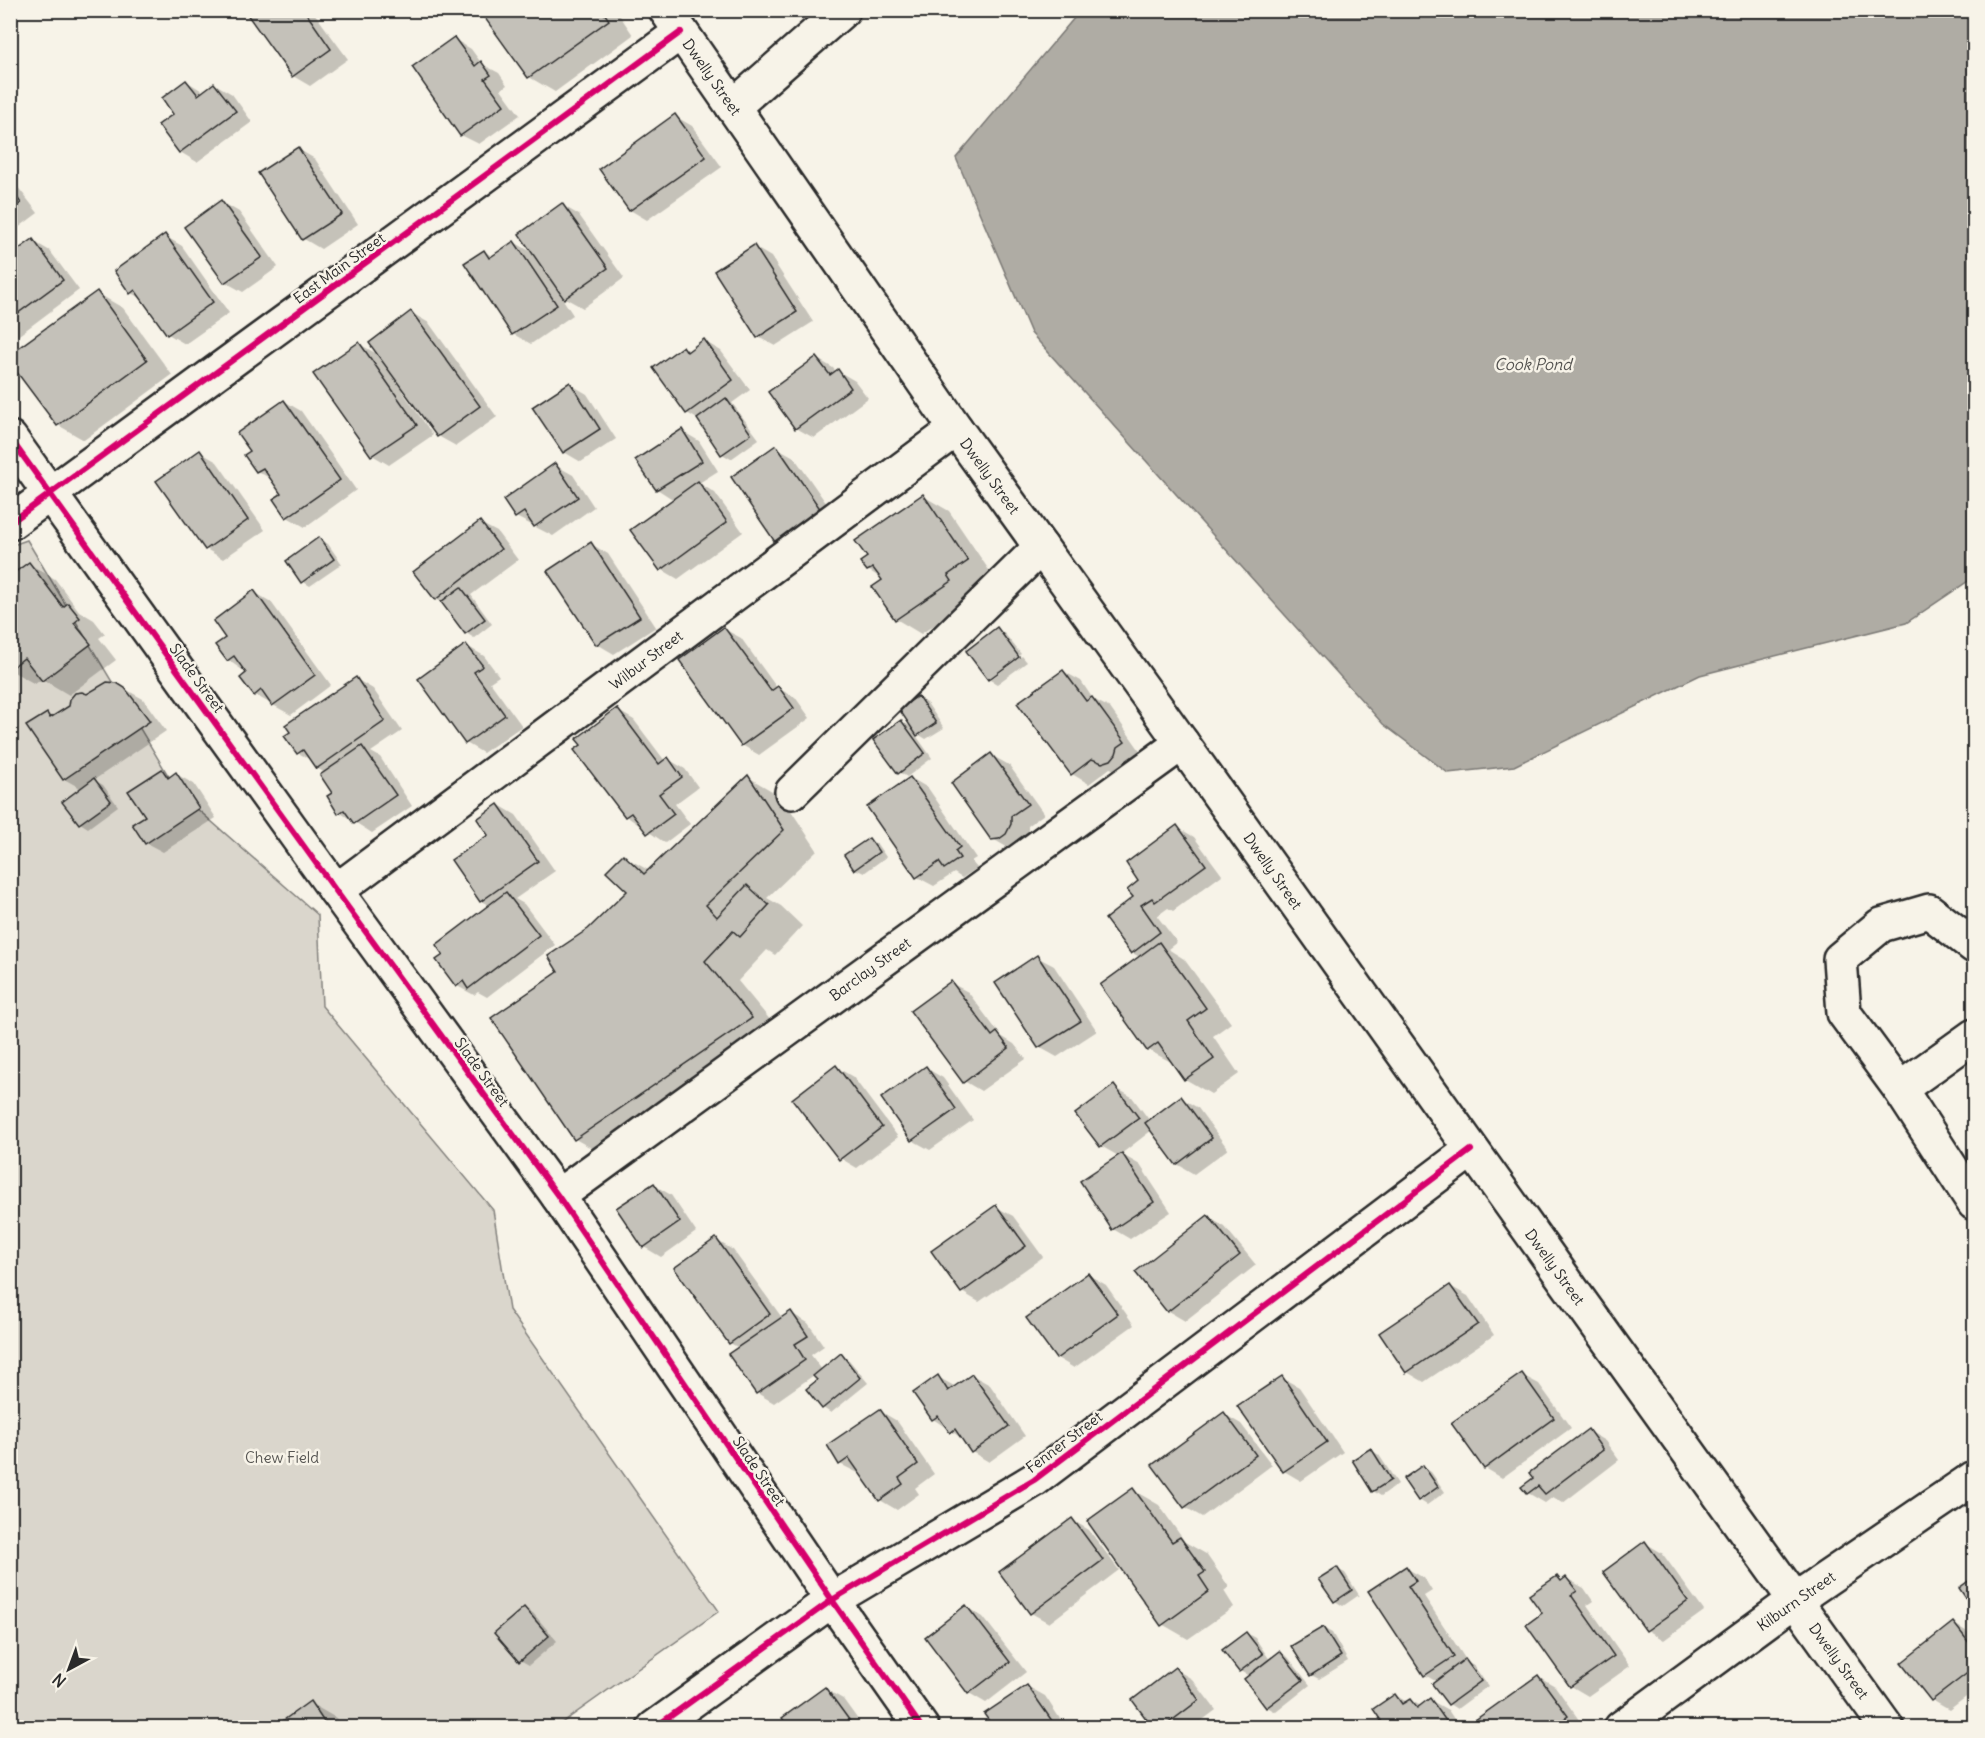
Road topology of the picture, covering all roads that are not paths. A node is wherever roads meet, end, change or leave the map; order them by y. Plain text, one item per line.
1 (843, 10) edge
2 (673, 21) edge
3 (733, 107) junction
4 (956, 429) junction
5 (10, 438) edge
6 (51, 495) junction
7 (10, 523) edge
8 (1041, 547) junction
9 (1182, 743) junction
10 (792, 792) dead end
11 (336, 891) junction
12 (1974, 946) edge
13 (1974, 1036) edge
14 (1900, 1089) junction
15 (1471, 1150) junction
16 (558, 1196) junction
17 (1974, 1203) edge
18 (1974, 1478) edge
19 (832, 1600) junction
20 (1795, 1600) junction
21 (654, 1728) edge
22 (922, 1728) edge
23 (1621, 1728) edge
24 (1887, 1728) edge

1 - 3 street
2 - 3 street, Dwelly Street
2 - 6 street, East Main Street
3 - 4 street, Dwelly Street
4 - 8 street, Dwelly Street
4 - 11 street, Wilbur Street
5 - 6 street, Slade Street
6 - 7 street, East Main Street
6 - 11 street, Slade Street
8 - 9 street, Dwelly Street
8 - 10 street
9 - 15 street, Dwelly Street
9 - 16 street, Barclay Street
11 - 16 street, Slade Street
12 - 14 street
13 - 14 street
14 - 17 street
15 - 19 street, Fenner Street
15 - 20 street, Dwelly Street
16 - 19 street, Slade Street
18 - 20 street, Kilburn Street
19 - 21 street, Fenner Street
19 - 22 street, Slade Street
20 - 23 street, Kilburn Street
20 - 24 street, Dwelly Street

